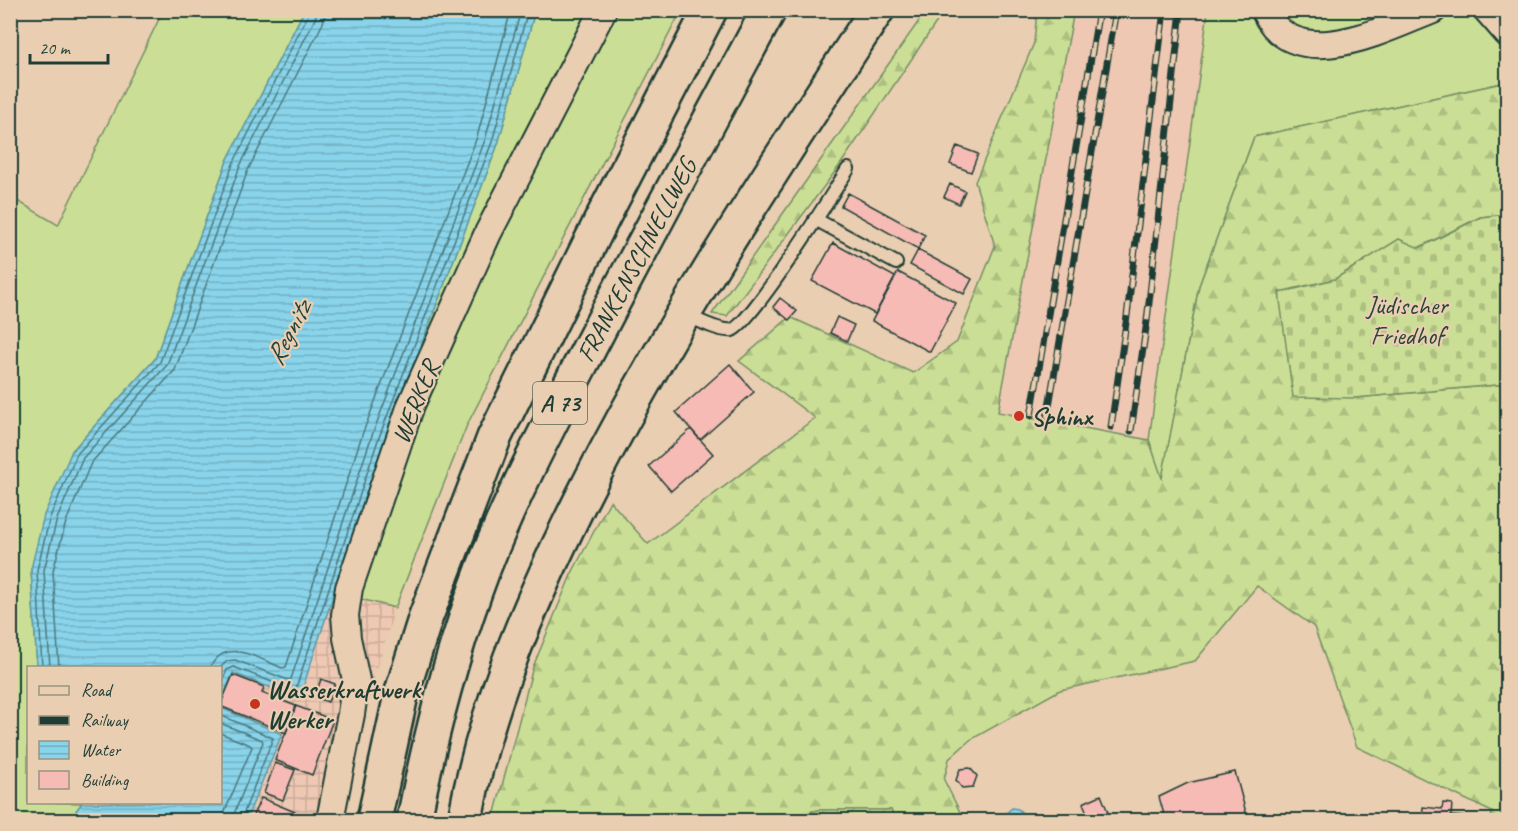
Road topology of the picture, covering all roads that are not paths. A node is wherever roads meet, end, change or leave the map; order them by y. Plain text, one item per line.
1 (603, 10) edge
2 (710, 10) edge
3 (769, 10) edge
4 (877, 10) edge
5 (1264, 10) edge
6 (1433, 10) edge
7 (1487, 10) edge
8 (1508, 34) edge
9 (849, 169) dead end
10 (815, 219) junction
11 (896, 263) dead end
12 (683, 313) junction
13 (330, 820) edge
14 (374, 820) edge
15 (414, 820) edge
16 (465, 820) edge

1 - 13 street, WERKER
2 - 14 main road, FRANKENSCHNELLWEG / A 73
3 - 15 main road, FRANKENSCHNELLWEG / A 73
4 - 12 main road
5 - 6 street
7 - 8 street
9 - 10 lane
10 - 11 lane
10 - 12 lane
12 - 16 main road

